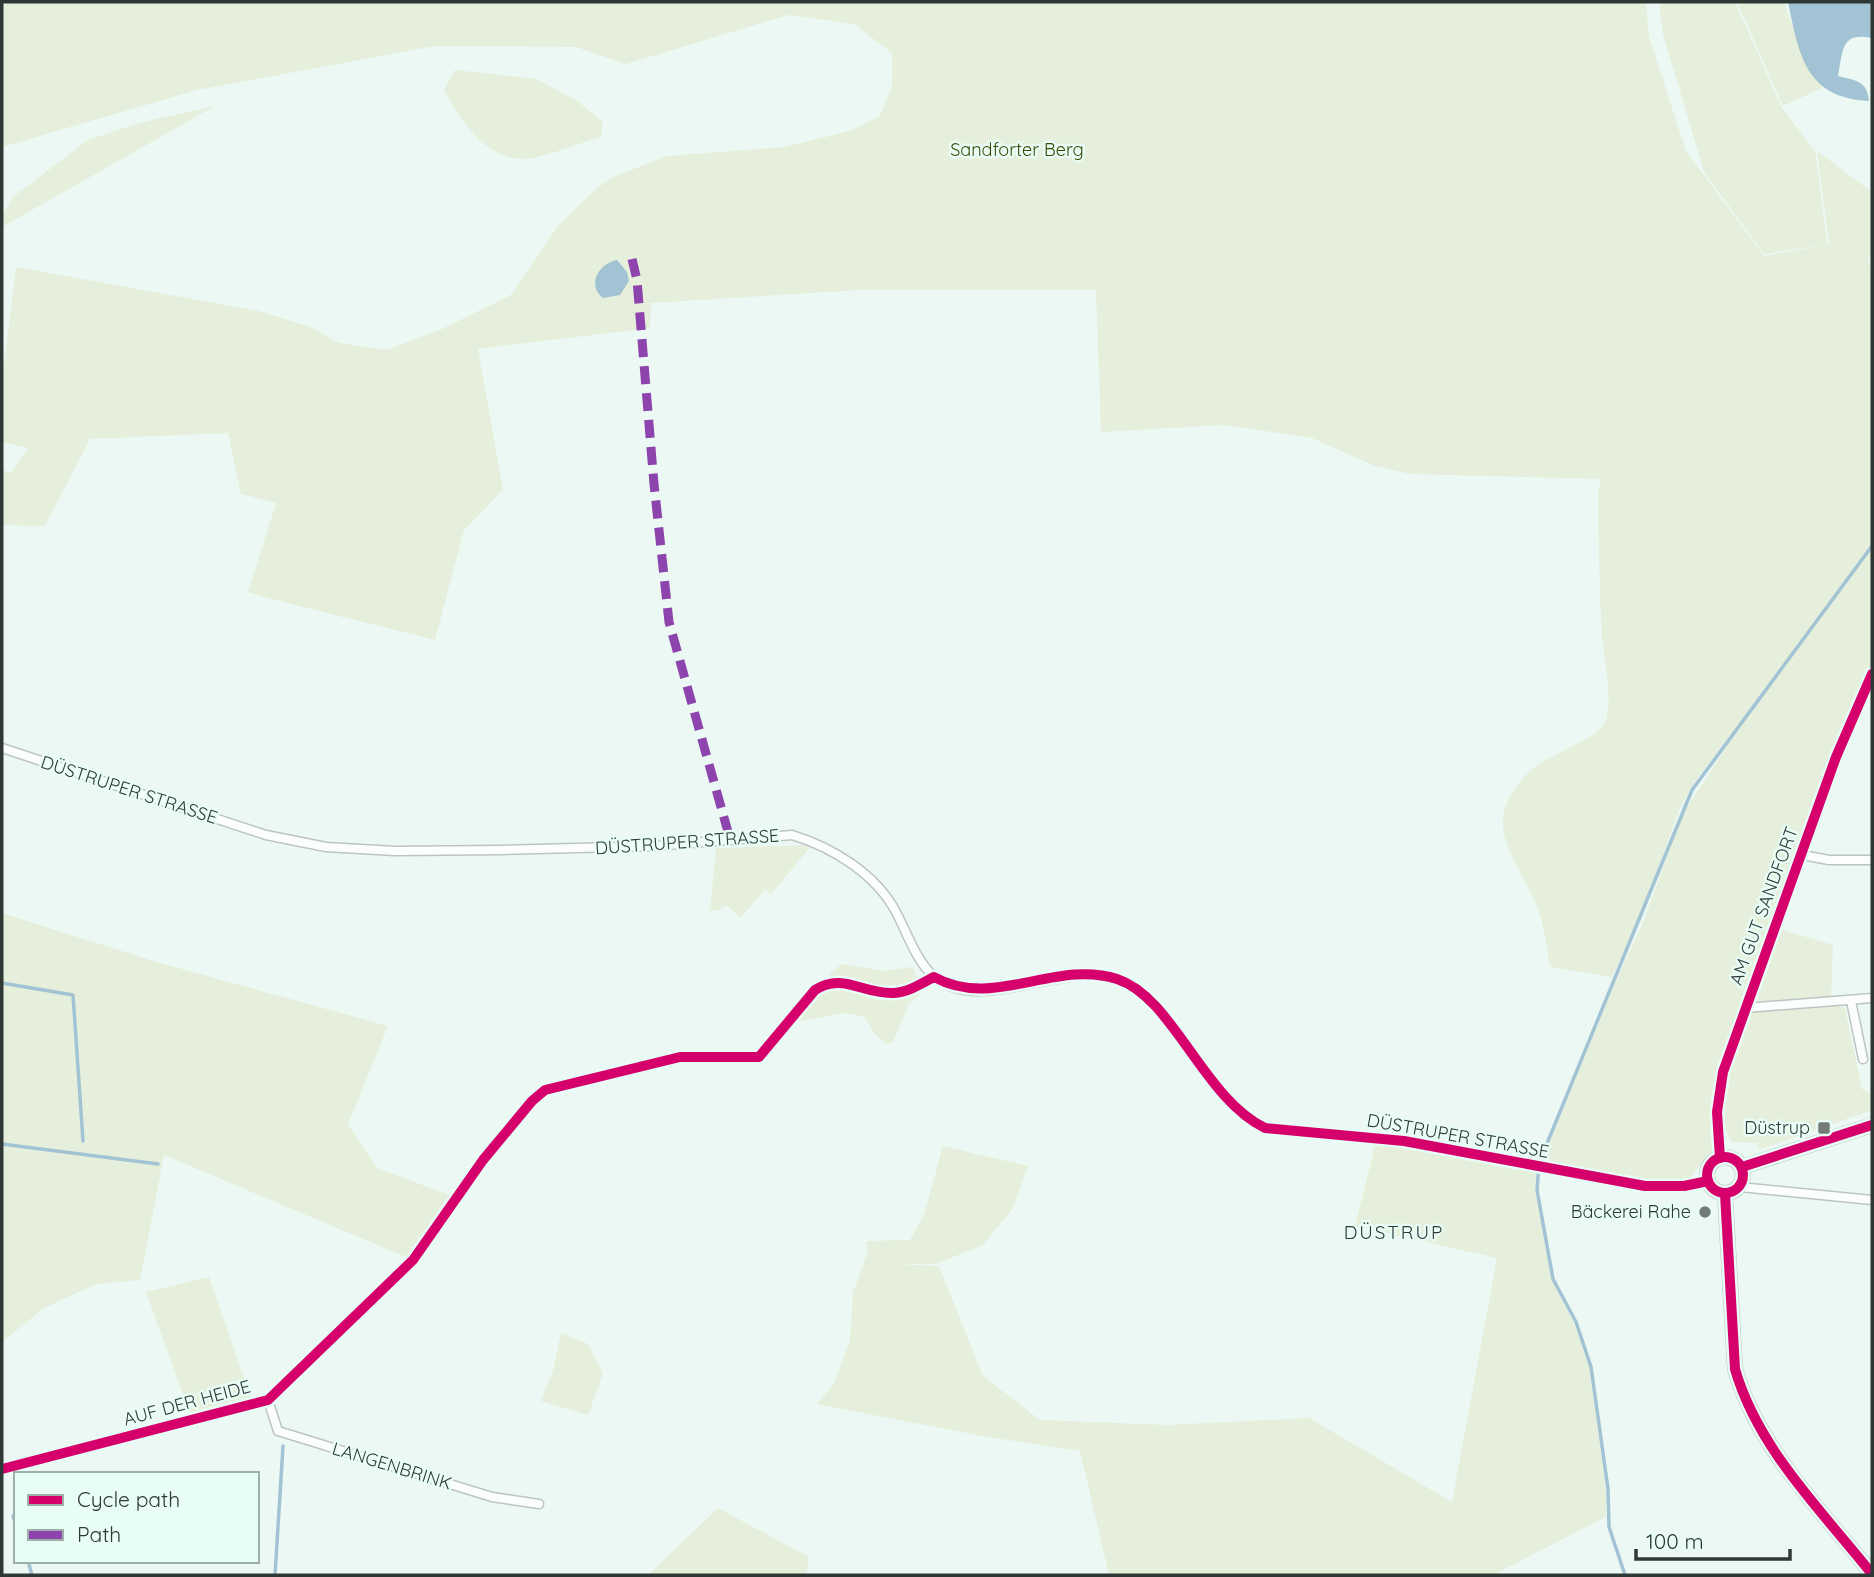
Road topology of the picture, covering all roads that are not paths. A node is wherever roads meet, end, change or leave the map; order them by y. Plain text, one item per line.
1 (1872, 674) edge
2 (2, 748) edge
3 (1802, 855) junction
4 (1872, 860) edge
5 (934, 977) junction
6 (1872, 998) edge
7 (1851, 1001) junction
8 (1745, 1008) junction
9 (1863, 1059) dead end
10 (1872, 1125) edge
11 (1720, 1158) junction
12 (1742, 1167) junction
13 (1708, 1181) junction
14 (1740, 1186) junction
15 (1725, 1194) junction
16 (1872, 1200) edge
17 (268, 1400) junction
18 (2, 1469) edge
19 (539, 1504) dead end
20 (1872, 1574) edge

1 - 3 street, AM GUT SANDFORT
2 - 5 street, DÜSTRUPER STRASSE
3 - 4 street
3 - 8 street, AM GUT SANDFORT
5 - 13 street, DÜSTRUPER STRASSE
5 - 17 street, AUF DER HEIDE
6 - 7 street
7 - 8 street
7 - 9 street
8 - 11 street, AM GUT SANDFORT
10 - 12 street
11 - 12 street
11 - 13 street
12 - 14 street
13 - 15 street
14 - 15 street
14 - 16 street
15 - 20 street
17 - 18 street, AUF DER HEIDE
17 - 19 street, LANGENBRINK

